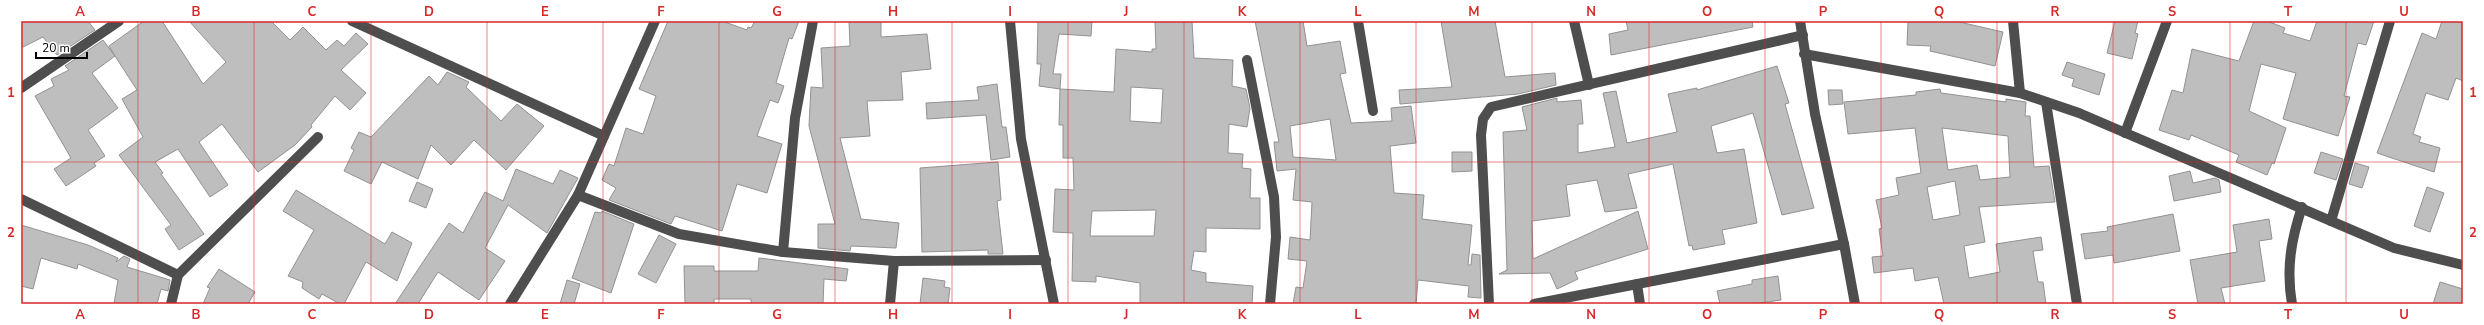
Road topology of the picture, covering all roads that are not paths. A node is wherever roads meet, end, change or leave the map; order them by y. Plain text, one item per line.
1 (119, 21) edge
2 (352, 21) edge
3 (655, 21) edge
4 (813, 21) edge
5 (1010, 21) edge
6 (1358, 21) edge
7 (1574, 21) edge
8 (1800, 21) edge
9 (2013, 21) edge
10 (2167, 21) edge
11 (2390, 21) edge
12 (1804, 35) junction
13 (1804, 54) junction
14 (1247, 60) dead end
15 (1590, 84) junction
16 (21, 88) edge
17 (2020, 93) junction
18 (2046, 102) junction
19 (1373, 111) dead end
20 (2125, 133) junction
21 (604, 136) junction
22 (318, 137) dead end
23 (578, 195) junction
24 (21, 199) edge
25 (2302, 207) junction
26 (2331, 221) junction
27 (1844, 244) junction
28 (783, 252) junction
29 (1046, 260) junction
30 (894, 261) junction
31 (2463, 265) edge
32 (178, 276) junction
33 (1637, 284) junction
34 (171, 304) edge
35 (510, 304) edge
36 (890, 304) edge
37 (1054, 304) edge
38 (1270, 304) edge
39 (1489, 304) edge
40 (1534, 304) edge
41 (1640, 304) edge
42 (1855, 304) edge
43 (2077, 304) edge
44 (2292, 304) edge

1 - 16 street
2 - 21 street
3 - 21 street
4 - 28 street
5 - 29 street
6 - 19 street
7 - 15 street
8 - 12 street
9 - 17 street
10 - 20 street
11 - 26 street
12 - 13 street
12 - 15 street
13 - 17 street
13 - 27 street
14 - 38 street
15 - 39 street
17 - 18 street
18 - 20 street
18 - 43 street
20 - 25 street
21 - 23 street
22 - 32 street
23 - 28 street
23 - 35 street
24 - 32 street
25 - 26 street
25 - 44 street
26 - 31 street
27 - 33 street
27 - 42 street
28 - 30 street
29 - 30 street
29 - 37 street
30 - 36 street
32 - 34 street
33 - 40 street
33 - 41 street

